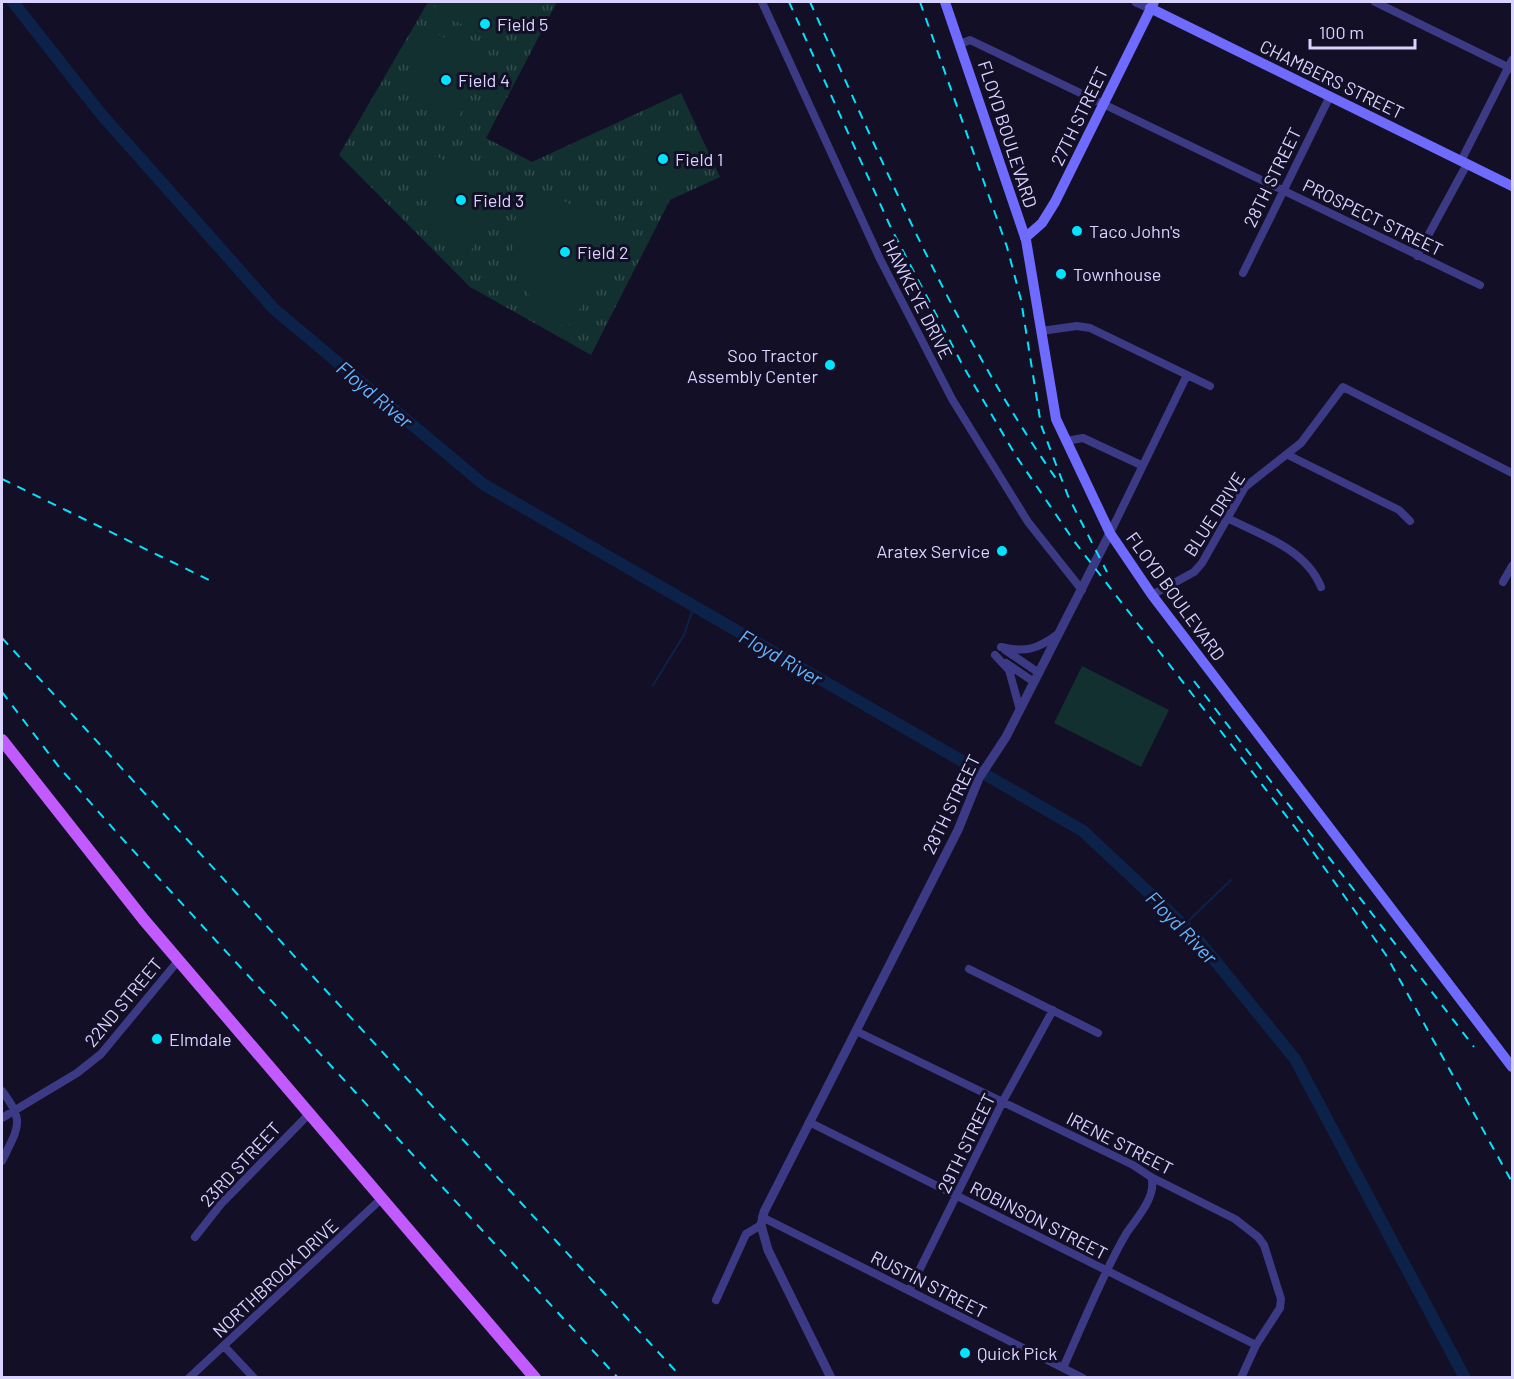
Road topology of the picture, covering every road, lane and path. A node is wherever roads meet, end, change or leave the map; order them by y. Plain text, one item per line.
1 (762, 2) edge
2 (945, 2) edge
3 (1136, 2) edge
4 (1375, 2) edge
5 (1152, 5) edge
6 (960, 44) junction
7 (1511, 65) edge
8 (1330, 96) junction
9 (1104, 104) junction
10 (1464, 162) junction
11 (1512, 186) edge
12 (1284, 190) junction
13 (1025, 238) junction
14 (1417, 256) junction
15 (1243, 273) dead end
16 (1480, 285) dead end
17 (1041, 331) junction
18 (1187, 375) junction
19 (1210, 386) dead end
20 (1066, 441) junction
21 (1288, 455) junction
22 (1141, 465) junction
23 (1512, 473) edge
24 (1227, 518) junction
25 (1410, 521) dead end
26 (1110, 533) junction
27 (1512, 566) edge
28 (1503, 582) dead end
29 (1321, 587) dead end
30 (1082, 590) junction
31 (1152, 595) junction
32 (1059, 634) junction
33 (1039, 673) junction
34 (1034, 682) junction
35 (1020, 710) junction
36 (2, 740) edge
37 (178, 961) junction
38 (969, 969) dead end
39 (1053, 1010) junction
40 (856, 1031) junction
41 (1098, 1033) dead end
42 (1512, 1067) edge
43 (2, 1091) edge
44 (1003, 1101) junction
45 (16, 1109) junction
46 (309, 1114) junction
47 (2, 1118) edge
48 (808, 1122) junction
49 (2, 1161) edge
50 (1151, 1177) junction
51 (957, 1196) junction
52 (381, 1199) junction
53 (762, 1221) junction
54 (195, 1237) dead end
55 (1108, 1272) junction
56 (909, 1291) junction
57 (716, 1300) dead end
58 (1256, 1345) junction
59 (224, 1346) junction
60 (1063, 1368) junction
61 (189, 1377) edge
62 (254, 1377) edge
63 (535, 1377) edge
64 (831, 1377) edge
65 (1083, 1377) edge
66 (1241, 1377) edge

1 - 30 street, HAWKEYE DRIVE
2 - 6 main road, FLOYD BOULEVARD
3 - 5 street, CHAMBERS STREET
4 - 7 street
5 - 8 main road, CHAMBERS STREET
5 - 9 main road, 27TH STREET
6 - 9 street, PROSPECT STREET
6 - 13 main road, FLOYD BOULEVARD
7 - 10 street
8 - 10 main road, CHAMBERS STREET
8 - 12 street, 28TH STREET
9 - 12 street, PROSPECT STREET
9 - 13 main road, 27TH STREET
10 - 11 main road, CHAMBERS STREET
10 - 14 street
12 - 14 street, PROSPECT STREET
12 - 15 street, 28TH STREET
13 - 17 main road, FLOYD BOULEVARD
14 - 16 street, PROSPECT STREET
17 - 18 street
17 - 20 main road, FLOYD BOULEVARD
18 - 19 street
18 - 22 street, 28TH STREET
20 - 22 street
20 - 26 main road, FLOYD BOULEVARD
21 - 23 street, BLUE DRIVE
21 - 24 street, BLUE DRIVE
21 - 25 street
22 - 26 street, 28TH STREET
24 - 29 street
24 - 31 street, BLUE DRIVE
26 - 30 street, 28TH STREET
26 - 31 main road, FLOYD BOULEVARD
27 - 28 street
30 - 32 street, 28TH STREET
31 - 42 main road, FLOYD BOULEVARD
32 - 33 street, 28TH STREET
32 - 33 street
33 - 34 street, 28TH STREET
34 - 35 street, 28TH STREET
34 - 35 street
35 - 40 street, 28TH STREET
36 - 37 main road
37 - 45 street, 22ND STREET
37 - 46 main road
38 - 39 street
39 - 41 street
39 - 44 street, 29TH STREET
40 - 44 street, IRENE STREET
40 - 48 street, 28TH STREET
43 - 45 street
44 - 50 street, IRENE STREET
44 - 51 street, 29TH STREET
45 - 47 street, 22ND STREET
45 - 49 street
46 - 52 main road
46 - 54 street, 23RD STREET
48 - 51 street, ROBINSON STREET
48 - 53 street, 28TH STREET
50 - 55 street
50 - 58 street, IRENE STREET
51 - 55 street, ROBINSON STREET
51 - 56 street, 29TH STREET
52 - 59 street, NORTHBROOK DRIVE
52 - 63 main road
53 - 56 street, RUSTIN STREET
53 - 57 street
53 - 64 street
55 - 58 street, ROBINSON STREET
55 - 60 street
56 - 60 street, RUSTIN STREET
58 - 66 street, IRENE STREET
59 - 61 street, NORTHBROOK DRIVE
59 - 62 street
60 - 65 street, RUSTIN STREET

